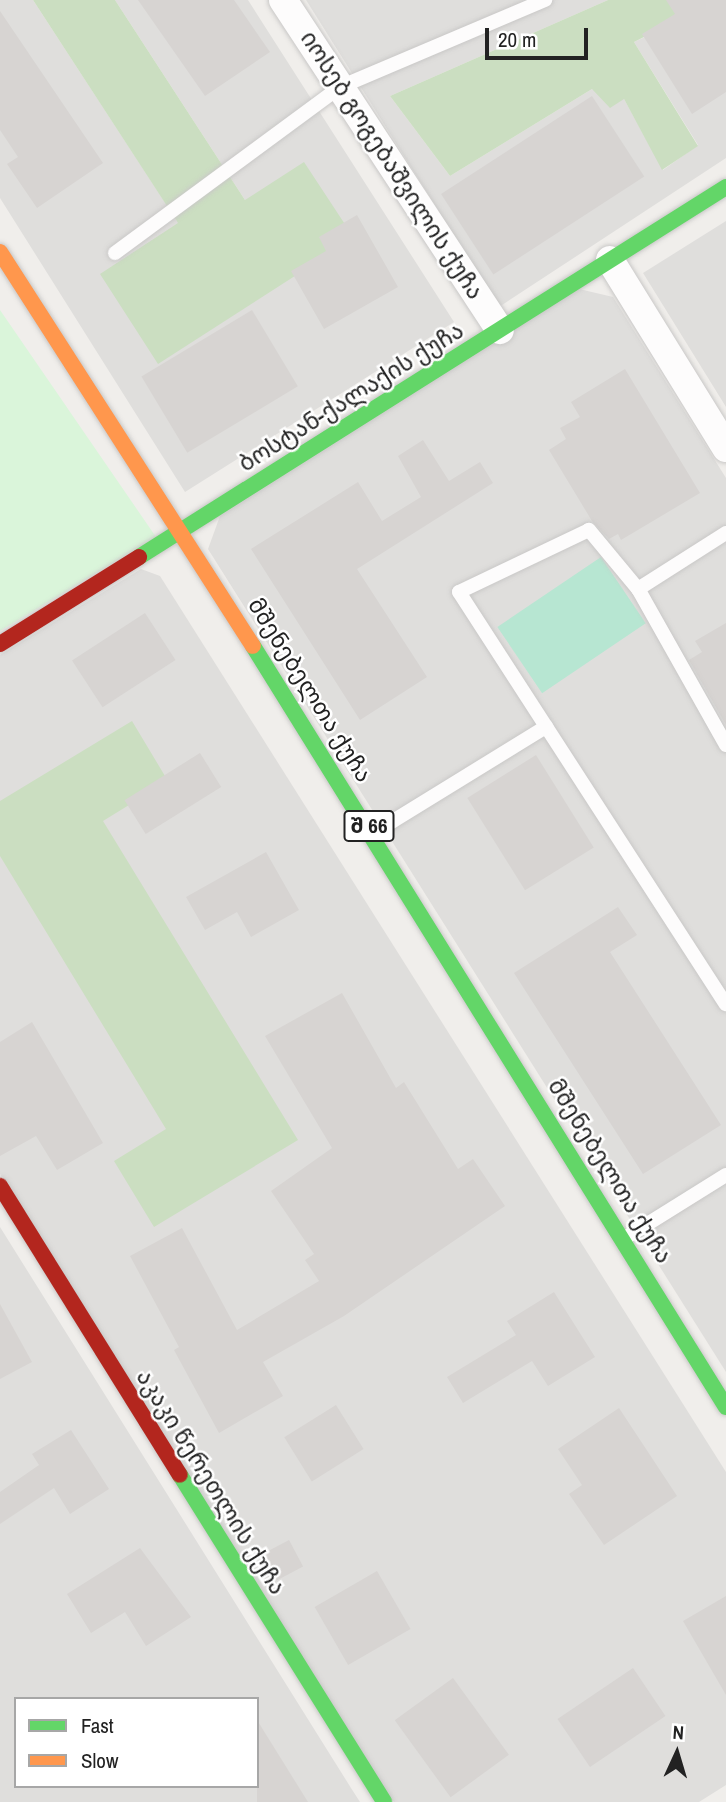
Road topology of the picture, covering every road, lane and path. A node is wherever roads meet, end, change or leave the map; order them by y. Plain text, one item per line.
1 (283, 0) edge
2 (545, 0) edge
3 (341, 87) junction
4 (726, 187) edge
5 (0, 252) edge
6 (115, 253) dead end
7 (610, 260) junction
8 (500, 330) junction
9 (726, 447) edge
10 (182, 530) junction
11 (726, 533) edge
12 (638, 589) junction
13 (0, 644) edge
14 (546, 727) junction
15 (726, 745) edge
16 (373, 833) junction
17 (726, 1004) edge
18 (726, 1175) edge
19 (0, 1186) edge
20 (625, 1238) junction
21 (726, 1407) edge
22 (384, 1802) edge

1 - 3 street, იოსებ გოგებაშვილის ქუჩა
2 - 3 lane
3 - 6 lane
3 - 8 street, იოსებ გოგებაშვილის ქუჩა
4 - 7 street, ბოსტან-ქალაქის ქუჩა
5 - 10 street, მშენებელთა ქუჩა / შ 66
7 - 8 street, ბოსტან-ქალაქის ქუჩა
7 - 9 street
8 - 10 street, ბოსტან-ქალაქის ქუჩა
10 - 13 street, ბოსტან-ქალაქის ქუჩა
10 - 16 street, მშენებელთა ქუჩა / შ 66
11 - 12 lane
12 - 14 lane
12 - 15 lane
14 - 16 lane
14 - 17 lane
16 - 20 street, მშენებელთა ქუჩა / შ 66
18 - 20 lane
19 - 22 street, აკაკი წერეთლის ქუჩა
20 - 21 street, მშენებელთა ქუჩა / შ 66

